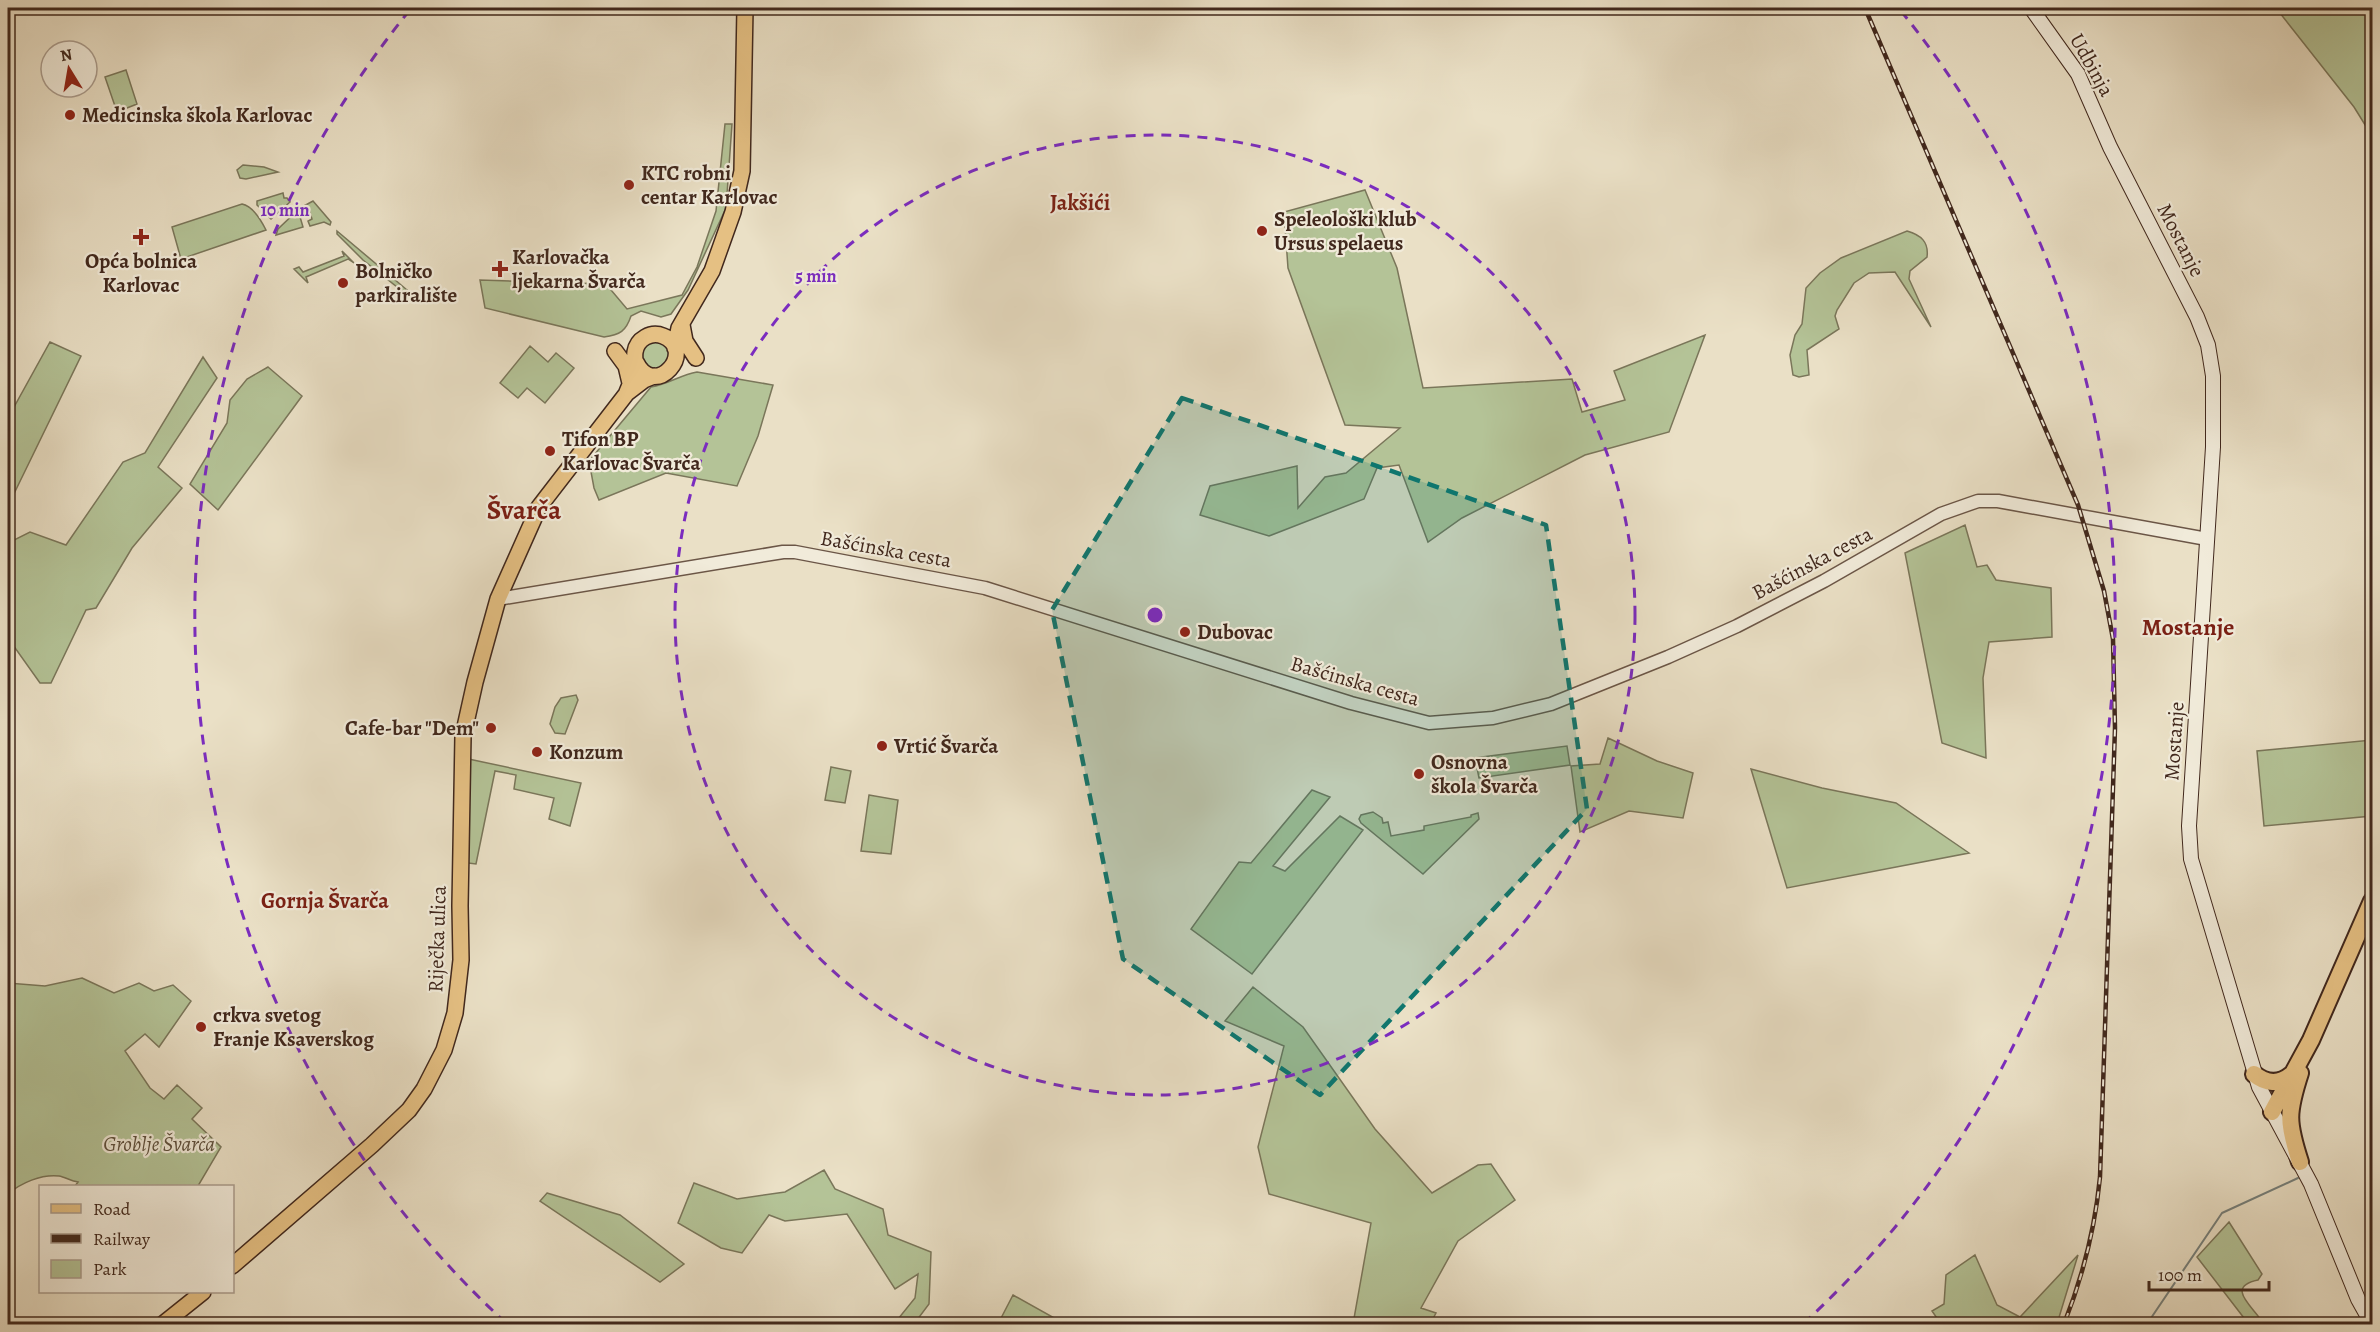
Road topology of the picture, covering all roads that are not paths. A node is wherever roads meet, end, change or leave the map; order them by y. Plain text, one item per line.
1 (745, 8) edge
2 (2031, 8) edge
3 (2110, 147) joint
4 (683, 320) junction
5 (653, 335) junction
6 (675, 348) junction
7 (615, 351) dead end
8 (696, 358) dead end
9 (636, 362) junction
10 (654, 376) junction
11 (629, 388) junction
12 (2207, 538) junction
13 (510, 569) junction
14 (530, 594) junction
15 (498, 599) junction
16 (2373, 901) edge
17 (2311, 1040) junction
18 (2254, 1074) junction
19 (2291, 1075) junction
20 (2290, 1105) junction
21 (2272, 1112) junction
22 (2300, 1162) junction
23 (234, 1264) edge
24 (201, 1293) edge
25 (163, 1324) edge
26 (2372, 1324) edge

1 - 4 main road
2 - 3 main road, Udbinja
3 - 12 main road, Mostanje
4 - 5 main road
4 - 6 main road
4 - 8 main road
5 - 6 main road
5 - 9 main road
6 - 10 main road
7 - 11 main road
9 - 10 main road
9 - 11 main road
10 - 11 main road
11 - 13 main road, Riječka ulica
12 - 14 street, Bašćinska cesta
12 - 18 main road, Mostanje
13 - 14 street
13 - 15 main road, Riječka ulica
14 - 15 street, Bašćinska cesta
15 - 23 main road, Riječka ulica
16 - 17 highway
17 - 19 highway
17 - 20 highway
18 - 19 highway
18 - 21 main road, Mostanje
19 - 21 highway
20 - 21 highway
20 - 22 highway
21 - 22 main road, Mostanje
22 - 26 main road, Mostanje
24 - 25 main road

